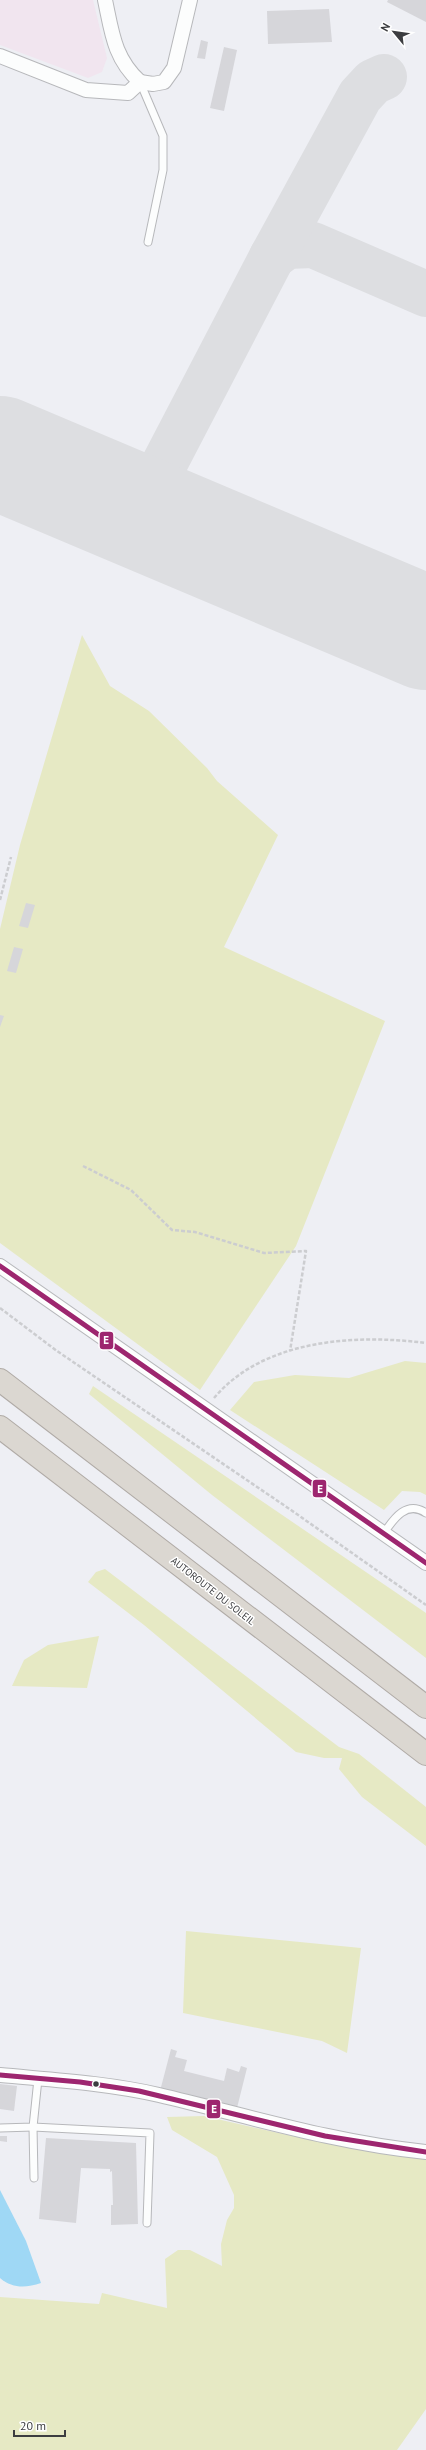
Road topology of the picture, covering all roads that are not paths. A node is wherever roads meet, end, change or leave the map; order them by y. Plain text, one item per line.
1 (105, 0) edge
2 (190, 0) edge
3 (0, 56) edge
4 (140, 82) junction
5 (148, 242) dead end
6 (0, 1266) edge
7 (0, 1380) edge
8 (0, 1427) edge
9 (426, 1513) edge
10 (384, 1532) junction
11 (426, 1563) edge
12 (426, 1707) edge
13 (426, 1754) edge
14 (0, 2075) edge
15 (38, 2079) junction
16 (33, 2127) junction
17 (0, 2128) edge
18 (426, 2152) edge
19 (34, 2178) dead end
20 (147, 2223) dead end

1 - 4 street
2 - 4 street
3 - 4 street
4 - 5 lane
6 - 10 street
7 - 12 highway
8 - 13 highway, AUTOROUTE DU SOLEIL
9 - 10 lane
10 - 11 street
14 - 15 street
15 - 16 lane
15 - 18 street
16 - 17 lane
16 - 19 lane
16 - 20 lane

